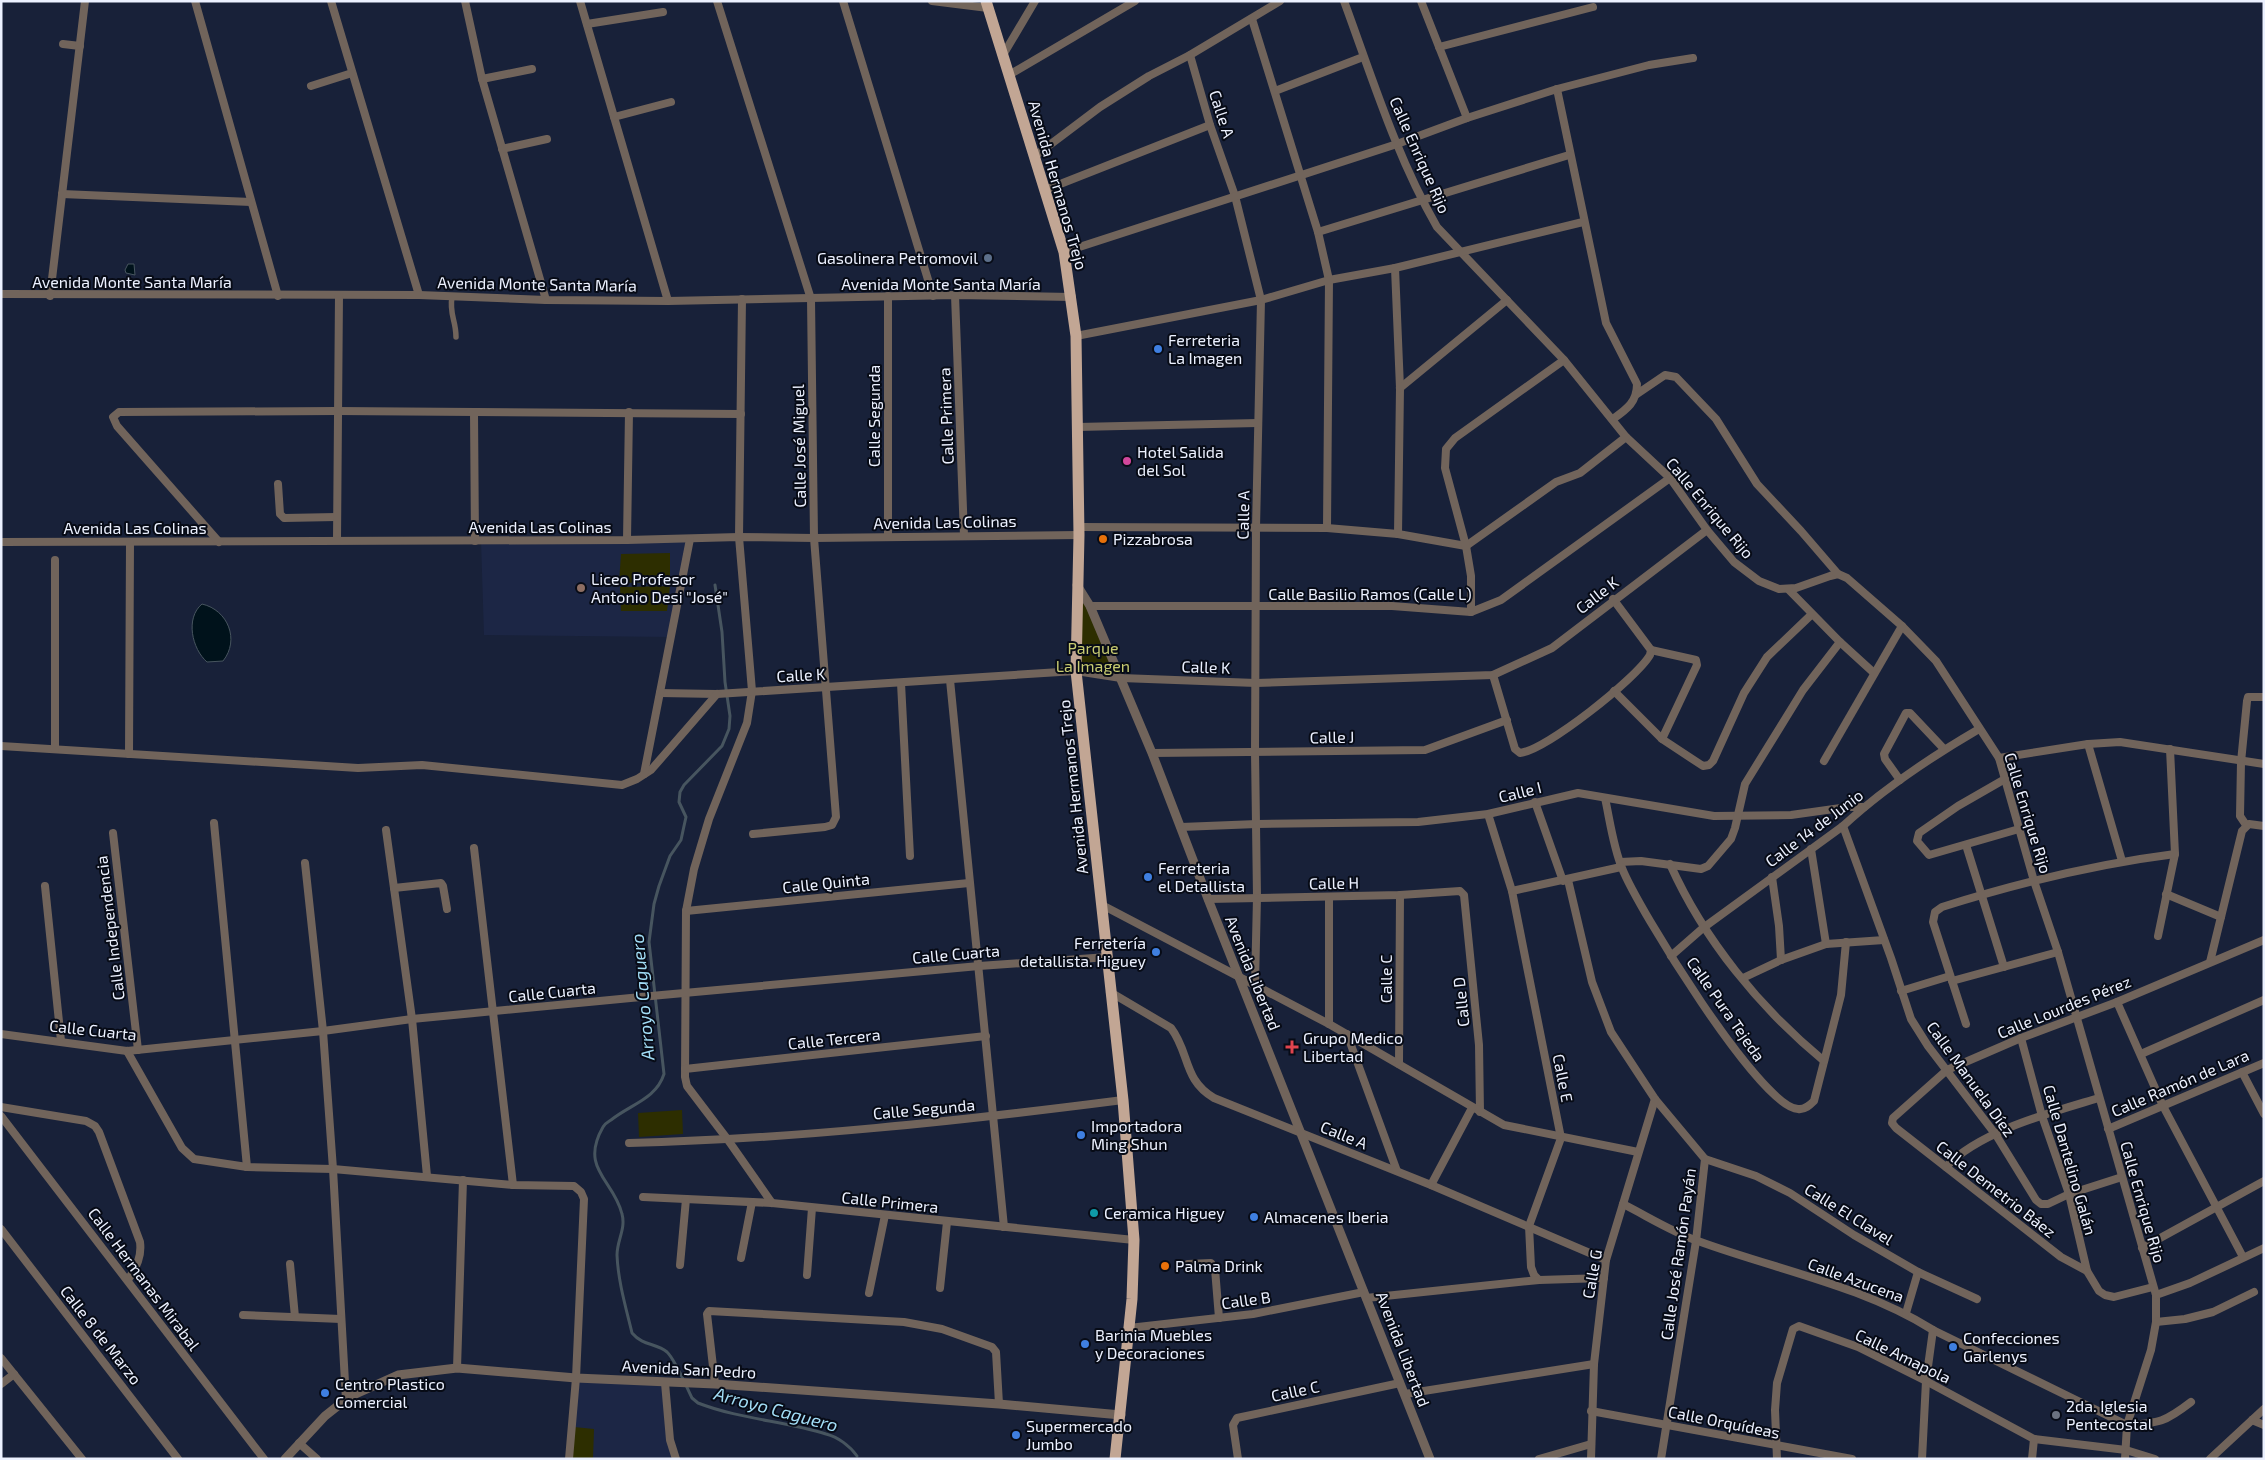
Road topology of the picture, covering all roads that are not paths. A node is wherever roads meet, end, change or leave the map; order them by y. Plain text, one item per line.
1 (85, 1) edge
2 (195, 1) edge
3 (331, 1) edge
4 (465, 1) edge
5 (580, 1) edge
6 (716, 1) edge
7 (843, 1) edge
8 (932, 1) edge
9 (1036, 1) edge
10 (1135, 1) edge
11 (1280, 1) edge
12 (1345, 1) edge
13 (1421, 1) edge
14 (987, 5) edge
15 (1593, 8) dead end
16 (663, 12) dead end
17 (1252, 19) junction
18 (587, 24) junction
19 (63, 44) dead end
20 (80, 46) junction
21 (1439, 47) junction
22 (1003, 55) junction
23 (1190, 55) junction
24 (1363, 57) junction
25 (1693, 58) dead end
26 (532, 69) dead end
27 (352, 73) junction
28 (1009, 75) junction
29 (482, 79) junction
30 (311, 86) dead end
31 (1557, 89) junction
32 (1274, 91) junction
33 (671, 102) dead end
34 (614, 117) junction
35 (1467, 118) junction
36 (1210, 125) junction
37 (547, 139) dead end
38 (1397, 144) junction
39 (502, 149) junction
40 (1570, 155) junction
41 (1035, 156) junction
42 (1299, 174) junction
43 (1045, 190) junction
44 (62, 194) junction
45 (1235, 196) junction
46 (1422, 201) junction
47 (251, 202) junction
48 (1583, 222) junction
49 (1318, 232) junction
50 (1064, 252) junction
51 (1461, 252) junction
52 (1396, 268) junction
53 (1328, 280) junction
54 (1, 294) edge
55 (339, 295) junction
56 (419, 295) junction
57 (955, 295) junction
58 (50, 296) junction
59 (278, 296) junction
60 (888, 296) junction
61 (933, 296) junction
62 (452, 297) junction
63 (1072, 297) junction
64 (742, 299) junction
65 (811, 299) junction
66 (546, 300) junction
67 (1261, 300) junction
68 (1507, 300) junction
69 (668, 301) junction
70 (1076, 336) junction
71 (456, 337) dead end
72 (1564, 360) junction
73 (1400, 388) junction
74 (1637, 394) junction
75 (337, 411) junction
76 (629, 412) junction
77 (474, 413) junction
78 (740, 414) junction
79 (1613, 418) junction
80 (1258, 423) junction
81 (1077, 428) junction
82 (1626, 436) junction
83 (1670, 478) junction
84 (278, 484) dead end
85 (336, 517) junction
86 (1256, 528) junction
87 (1328, 528) junction
88 (1707, 530) junction
89 (1079, 531) junction
90 (1398, 534) junction
91 (888, 536) junction
92 (964, 536) junction
93 (739, 537) junction
94 (814, 538) junction
95 (690, 539) junction
96 (337, 540) junction
97 (627, 540) junction
98 (475, 541) junction
99 (1, 542) edge
100 (130, 542) junction
101 (219, 542) junction
102 (1466, 546) junction
103 (55, 560) dead end
104 (1838, 574) junction
105 (1077, 584) junction
106 (1788, 590) junction
107 (1613, 599) junction
108 (1090, 606) junction
109 (1256, 606) junction
110 (1471, 612) junction
111 (1811, 615) junction
112 (1902, 626) junction
113 (1840, 642) junction
114 (1651, 650) junction
115 (1076, 671) junction
116 (1874, 672) junction
117 (1493, 675) junction
118 (1121, 678) junction
119 (950, 680) junction
120 (901, 683) junction
121 (1256, 683) junction
122 (828, 687) junction
123 (752, 691) junction
124 (1614, 691) junction
125 (660, 693) junction
126 (720, 694) junction
127 (2264, 698) edge
128 (1507, 720) junction
129 (1979, 729) junction
130 (1662, 739) junction
131 (2088, 744) junction
132 (1, 746) edge
133 (55, 749) junction
134 (1944, 749) junction
135 (2170, 749) junction
136 (1255, 752) junction
137 (1152, 753) junction
138 (129, 754) junction
139 (1999, 758) junction
140 (1824, 761) dead end
141 (2241, 762) junction
142 (2264, 764) edge
143 (644, 774) junction
144 (2005, 779) junction
145 (1900, 780) junction
146 (1605, 798) junction
147 (1535, 802) junction
148 (1864, 807) junction
149 (1488, 814) junction
150 (1738, 816) junction
151 (214, 823) dead end
152 (1256, 824) junction
153 (2246, 825) junction
154 (1843, 826) junction
155 (2264, 826) edge
156 (1180, 827) junction
157 (2019, 829) junction
158 (386, 830) dead end
159 (113, 833) dead end
160 (753, 834) dead end
161 (1966, 845) junction
162 (474, 848) dead end
163 (1811, 849) junction
164 (2175, 854) junction
165 (910, 856) dead end
166 (2122, 861) junction
167 (305, 863) dead end
168 (1620, 864) junction
169 (1670, 864) junction
170 (1772, 877) junction
171 (1566, 880) junction
172 (2034, 881) junction
173 (969, 883) junction
174 (45, 886) dead end
175 (394, 888) junction
176 (1460, 891) joint
177 (1512, 891) junction
178 (2166, 894) junction
179 (1400, 895) junction
180 (1981, 895) junction
181 (1258, 897) junction
182 (1329, 897) junction
183 (1208, 899) junction
184 (1102, 904) junction
185 (447, 909) dead end
186 (686, 911) junction
187 (2221, 917) junction
188 (1703, 928) junction
189 (2158, 936) dead end
190 (1884, 940) junction
191 (2264, 940) edge
192 (1846, 942) junction
193 (1826, 944) junction
194 (2058, 952) junction
195 (1671, 956) junction
196 (1108, 957) junction
197 (1781, 960) junction
198 (2210, 962) junction
199 (979, 966) junction
200 (2004, 967) junction
201 (1239, 978) junction
202 (1743, 978) junction
203 (1951, 979) junction
204 (1255, 985) junction
205 (1902, 991) junction
206 (1110, 992) junction
207 (687, 993) junction
208 (2264, 1000) edge
209 (2118, 1002) junction
210 (492, 1012) junction
211 (2077, 1018) junction
212 (412, 1019) junction
213 (1329, 1024) junction
214 (1966, 1024) dead end
215 (323, 1031) junction
216 (1, 1034) edge
217 (1347, 1034) junction
218 (986, 1036) junction
219 (2021, 1038) junction
220 (234, 1040) junction
221 (61, 1041) junction
222 (138, 1050) junction
223 (127, 1051) junction
224 (2141, 1054) junction
225 (1824, 1061) junction
226 (2264, 1063) edge
227 (1399, 1064) junction
228 (685, 1069) junction
229 (1947, 1070) junction
230 (2242, 1072) junction
231 (2099, 1098) junction
232 (1655, 1099) junction
233 (1123, 1100) junction
234 (2163, 1106) junction
235 (1, 1107) edge
236 (1472, 1108) junction
237 (1480, 1112) junction
238 (2264, 1114) edge
239 (1, 1116) edge
240 (993, 1116) junction
241 (2042, 1116) junction
242 (1892, 1123) joint
243 (2108, 1129) junction
244 (1302, 1133) junction
245 (1996, 1135) junction
246 (1561, 1138) junction
247 (728, 1140) junction
248 (630, 1142) dead end
249 (1638, 1152) junction
250 (1705, 1159) junction
251 (247, 1167) junction
252 (1946, 1167) junction
253 (333, 1169) junction
254 (1397, 1171) junction
255 (427, 1176) junction
256 (2122, 1177) junction
257 (463, 1180) junction
258 (2264, 1181) edge
259 (513, 1184) junction
260 (1431, 1185) junction
261 (2069, 1194) junction
262 (643, 1197) dead end
263 (686, 1199) junction
264 (752, 1202) junction
265 (772, 1203) junction
266 (1623, 1204) junction
267 (812, 1208) junction
268 (2216, 1209) junction
269 (885, 1215) junction
270 (947, 1222) junction
271 (1529, 1226) junction
272 (1004, 1227) junction
273 (1, 1229) edge
274 (1134, 1240) junction
275 (1696, 1241) junction
276 (2142, 1248) junction
277 (2264, 1248) edge
278 (2243, 1257) junction
279 (742, 1258) dead end
280 (1606, 1260) junction
281 (290, 1264) dead end
282 (1188, 1264) dead end
283 (680, 1266) dead end
284 (2087, 1271) junction
285 (1918, 1272) junction
286 (807, 1275) dead end
287 (1604, 1278) junction
288 (128, 1280) junction
289 (1539, 1280) junction
290 (940, 1288) dead end
291 (2155, 1291) junction
292 (2254, 1292) dead end
293 (869, 1293) dead end
294 (1366, 1295) junction
295 (1977, 1299) dead end
296 (1906, 1313) junction
297 (243, 1314) dead end
298 (295, 1317) junction
299 (1219, 1318) junction
300 (341, 1319) junction
301 (2156, 1322) junction
302 (1130, 1328) junction
303 (1933, 1330) junction
304 (1, 1358) edge
305 (1594, 1364) junction
306 (457, 1368) junction
307 (14, 1374) junction
308 (576, 1378) junction
309 (1926, 1381) junction
310 (665, 1383) junction
311 (1400, 1383) junction
312 (1, 1384) edge
313 (716, 1384) junction
314 (1404, 1394) junction
315 (346, 1400) junction
316 (2191, 1402) dead end
317 (999, 1404) junction
318 (2264, 1409) edge
319 (1591, 1411) junction
320 (1121, 1415) junction
321 (2252, 1420) junction
322 (1666, 1424) junction
323 (2127, 1425) junction
324 (2264, 1425) edge
325 (2034, 1439) junction
326 (299, 1443) junction
327 (1590, 1444) junction
328 (1776, 1447) junction
329 (2126, 1450) junction
330 (82, 1459) edge
331 (178, 1459) edge
332 (264, 1459) edge
333 (285, 1459) edge
334 (317, 1459) edge
335 (569, 1459) edge
336 (676, 1459) edge
337 (1115, 1459) edge
338 (1238, 1459) edge
339 (1430, 1459) edge
340 (1539, 1459) edge
341 (1592, 1459) edge
342 (1660, 1459) edge
343 (1777, 1459) edge
344 (1852, 1459) edge
345 (1922, 1459) edge
346 (2032, 1459) edge
347 (2126, 1459) edge
348 (2155, 1459) edge
349 (2210, 1459) edge

1 - 20 street
2 - 47 street
3 - 27 street
4 - 29 street
5 - 18 street
6 - 65 street, Calle José Miguel
7 - 61 street
8 - 14 street
9 - 22 street
10 - 28 street
11 - 17 street
12 - 24 street, Calle Enrique Rijo
13 - 21 street
14 - 22 main road, Avenida Hermanos Trejo
15 - 21 street
16 - 18 street
17 - 23 street
17 - 32 street
18 - 34 street
19 - 20 street
20 - 44 street
21 - 35 street
22 - 28 main road, Avenida Hermanos Trejo
23 - 36 street, Calle A
23 - 41 street
24 - 32 street
24 - 38 street, Calle Enrique Rijo
25 - 31 street
26 - 29 street
27 - 30 street
27 - 56 street
28 - 41 main road, Avenida Hermanos Trejo
29 - 39 street
31 - 35 street
31 - 40 street
32 - 42 street
33 - 34 street
34 - 69 street
35 - 38 street
36 - 43 street
36 - 45 street, Calle A
37 - 39 street
38 - 42 street
38 - 46 street, Calle Enrique Rijo
39 - 66 street
40 - 46 street
40 - 48 street
41 - 43 main road, Avenida Hermanos Trejo
42 - 45 street
42 - 49 street
43 - 50 main road, Avenida Hermanos Trejo
44 - 47 street
44 - 58 street
45 - 50 street
45 - 67 street, Calle A
46 - 49 street
46 - 51 street, Calle Enrique Rijo
47 - 59 street
48 - 51 street
48 - 74 street
49 - 53 street
50 - 63 main road, Avenida Hermanos Trejo
51 - 52 street
51 - 68 street, Calle Enrique Rijo
52 - 53 street
52 - 73 street
53 - 67 street
53 - 87 street
54 - 58 street, Avenida Monte Santa María
55 - 56 street, Avenida Monte Santa María
55 - 59 street, Avenida Monte Santa María
55 - 75 street
56 - 62 street, Avenida Monte Santa María
57 - 61 street, Avenida Monte Santa María
57 - 63 street, Avenida Monte Santa María
57 - 92 street, Calle Primera
58 - 59 street, Avenida Monte Santa María
60 - 61 street, Avenida Monte Santa María
60 - 65 street, Avenida Monte Santa María
60 - 91 street, Calle Segunda
62 - 66 street, Avenida Monte Santa María
62 - 71 street
63 - 70 main road, Avenida Hermanos Trejo
64 - 65 street, Avenida Monte Santa María
64 - 69 street, Avenida Monte Santa María
64 - 78 street
65 - 94 street, Calle José Miguel
66 - 69 street, Avenida Monte Santa María
67 - 70 street
67 - 80 street, Calle A
68 - 72 street, Calle Enrique Rijo
68 - 73 street
70 - 81 main road, Avenida Hermanos Trejo
72 - 79 street, Calle Enrique Rijo
72 - 102 street
73 - 90 street
74 - 79 street
74 - 104 street, Calle Enrique Rijo
75 - 77 street
75 - 85 street
75 - 101 street
76 - 77 street
76 - 78 street
76 - 97 street
77 - 98 street
78 - 93 street
79 - 82 street, Calle Enrique Rijo
80 - 81 street
80 - 86 street, Calle A
81 - 89 main road, Avenida Hermanos Trejo
82 - 83 street, Calle Enrique Rijo
82 - 102 street
83 - 88 street, Calle Enrique Rijo
83 - 110 street, Calle Basilio Ramos (Calle L)
84 - 85 street
85 - 96 street
86 - 87 street, Avenida Las Colinas
86 - 89 street, Avenida Las Colinas
86 - 109 street, Calle A
87 - 90 street, Avenida Las Colinas
88 - 106 street, Calle Enrique Rijo
88 - 107 street, Calle K
89 - 92 street, Avenida Las Colinas
89 - 105 main road, Avenida Hermanos Trejo
90 - 102 street, Avenida Las Colinas
91 - 92 street, Avenida Las Colinas
91 - 94 street, Avenida Las Colinas
93 - 94 street, Avenida Las Colinas
93 - 95 street, Avenida Las Colinas
93 - 123 street
94 - 122 street, Calle José Miguel
95 - 97 street, Avenida Las Colinas
95 - 125 street
96 - 98 street, Avenida Las Colinas
96 - 101 street, Avenida Las Colinas
97 - 98 street, Avenida Las Colinas
99 - 100 street, Avenida Las Colinas
100 - 101 street, Avenida Las Colinas
100 - 138 street
102 - 110 street
103 - 133 street
104 - 106 street
104 - 112 street, Calle Enrique Rijo
105 - 108 street, Avenida Libertad
105 - 115 main road, Avenida Hermanos Trejo
106 - 111 street
107 - 114 street
107 - 117 street, Calle K
108 - 109 street, Calle Basilio Ramos (Calle L)
108 - 118 street, Avenida Libertad
109 - 110 street, Calle Basilio Ramos (Calle L)
109 - 121 street, Calle A
111 - 113 street
111 - 130 street
112 - 116 street
112 - 129 street, Calle Enrique Rijo
113 - 116 street
113 - 150 street
114 - 124 street
114 - 130 street
115 - 118 street, Calle K
115 - 119 street, Calle K
115 - 184 main road, Avenida Hermanos Trejo
116 - 140 street
117 - 121 street, Calle K
117 - 128 street
118 - 121 street, Calle K
118 - 137 street, Avenida Libertad
119 - 120 street, Calle K
119 - 173 street
120 - 122 street, Calle K
120 - 165 street
121 - 136 street, Calle A
122 - 123 street, Calle K
122 - 160 street, Calle José Miguel
123 - 126 street, Calle K
123 - 186 street
124 - 128 street
124 - 130 street
125 - 126 street, Calle K
125 - 143 street
126 - 143 street
127 - 141 street
128 - 136 street, Calle J
129 - 134 street, Calle 14 de Junio
129 - 139 street, Calle Enrique Rijo
131 - 135 street
131 - 139 street
131 - 166 street
132 - 133 street
133 - 138 street
134 - 145 street, Calle 14 de Junio
134 - 145 street
135 - 141 street
135 - 164 street
136 - 137 street, Calle J
136 - 152 street, Calle A
137 - 156 street, Avenida Libertad
138 - 143 street
139 - 144 street, Calle Enrique Rijo
141 - 142 street
141 - 153 street
144 - 157 street, Calle Enrique Rijo
144 - 161 street
145 - 148 street, Calle 14 de Junio
146 - 147 street, Calle I
146 - 150 street, Calle I
146 - 168 street, Calle Pura Tejeda
147 - 149 street, Calle I
147 - 171 street, Calle José Ramón Payán
148 - 150 street, Calle I
148 - 154 street, Calle 14 de Junio
149 - 152 street, Calle I
149 - 177 street, Calle E
150 - 169 street
151 - 220 street
152 - 156 street, Calle I
152 - 181 street, Calle A
153 - 155 street
153 - 187 street
154 - 163 street, Calle 14 de Junio
154 - 190 street, Calle Manuela Díez
156 - 183 street, Avenida Libertad
157 - 161 street
157 - 172 street, Calle Enrique Rijo
158 - 175 street
159 - 222 street, Calle Independencia
161 - 180 street
162 - 210 street
163 - 170 street, Calle 14 de Junio
163 - 193 street
164 - 166 street
164 - 178 street
166 - 172 street
167 - 215 street
168 - 169 street
168 - 171 street
168 - 195 street, Calle Pura Tejeda
169 - 188 street
170 - 188 street, Calle 14 de Junio
170 - 197 street
171 - 177 street
171 - 232 street, Calle José Ramón Payán
172 - 180 street
172 - 194 street, Calle Enrique Rijo
173 - 186 street, Calle Quinta
173 - 199 street
174 - 221 street
175 - 185 street
175 - 212 street
176 - 179 street, Calle H
176 - 237 street, Calle D
177 - 246 street, Calle E
178 - 187 street
178 - 189 street
179 - 182 street, Calle H
179 - 227 street, Calle C
180 - 200 street
180 - 203 street
181 - 182 street, Calle H
181 - 183 street, Calle H
181 - 204 street, Calle A
182 - 213 street
183 - 201 street, Avenida Libertad
184 - 196 main road, Avenida Hermanos Trejo
184 - 201 street
186 - 207 street
187 - 198 street
188 - 195 street, Calle 14 de Junio
188 - 202 street
190 - 192 street
190 - 205 street, Calle Manuela Díez
191 - 198 street, Calle Lourdes Pérez
192 - 193 street
192 - 225 street, Calle Pura Tejeda
193 - 197 street
194 - 200 street
194 - 211 street, Calle Enrique Rijo
195 - 225 street, Calle Pura Tejeda
196 - 199 street, Calle Cuarta
196 - 206 main road, Avenida Hermanos Trejo
197 - 202 street
198 - 209 street, Calle Lourdes Pérez
199 - 207 street, Calle Cuarta
199 - 218 street
200 - 203 street
201 - 204 street
201 - 244 street, Avenida Libertad
202 - 225 street
203 - 205 street
203 - 214 street
204 - 213 street
205 - 229 street, Calle Manuela Díez
206 - 233 main road, Avenida Hermanos Trejo
206 - 244 street, Calle A
207 - 210 street, Calle Cuarta
207 - 228 street
208 - 224 street
209 - 211 street, Calle Lourdes Pérez
209 - 224 street
210 - 212 street, Calle Cuarta
210 - 259 street
211 - 219 street, Calle Lourdes Pérez
211 - 231 street, Calle Enrique Rijo
212 - 215 street, Calle Cuarta
212 - 255 street
213 - 217 street
215 - 220 street, Calle Cuarta
215 - 253 street
216 - 221 street, Calle Cuarta
217 - 227 street
217 - 254 street
218 - 228 street, Calle Tercera
218 - 240 street
219 - 229 street, Calle Lourdes Pérez
219 - 241 street, Calle Dantelino Galán
220 - 222 street, Calle Cuarta
220 - 251 street
221 - 223 street, Calle Cuarta
222 - 223 street, Calle Cuarta
223 - 251 street
224 - 234 street
226 - 230 street, Calle Ramón de Lara
227 - 236 street
228 - 247 street
229 - 242 street, Calle Lourdes Pérez
229 - 245 street, Calle Manuela Díez
230 - 234 street, Calle Ramón de Lara
230 - 238 street
231 - 241 street
231 - 243 street, Calle Enrique Rijo
232 - 249 street, Calle G
232 - 250 street, Calle José Ramón Payán
233 - 240 street, Calle Segunda
233 - 274 main road, Avenida Hermanos Trejo
234 - 243 street, Calle Ramón de Lara
234 - 268 street
235 - 288 street
236 - 237 street
236 - 260 street
237 - 246 street
239 - 288 street, Calle Hermanas Mirabal
240 - 247 street, Calle Segunda
240 - 272 street
241 - 245 street
241 - 261 street, Calle Dantelino Galán
242 - 252 street, Calle Demetrio Báez
243 - 256 street, Calle Enrique Rijo
244 - 254 street, Calle A
244 - 294 street, Avenida Libertad
245 - 252 street
245 - 261 street, Calle Manuela Díez
246 - 249 street
246 - 271 street
247 - 248 street
247 - 265 street
249 - 266 street, Calle G
250 - 275 street, Calle José Ramón Payán
250 - 285 street, Calle El Clavel
251 - 253 street
252 - 284 street, Calle Demetrio Báez
253 - 255 street
253 - 300 street
254 - 260 street, Calle A
255 - 257 street
256 - 261 street, Calle Manuela Díez
256 - 276 street, Calle Enrique Rijo
257 - 259 street
257 - 306 street
258 - 268 street
259 - 308 street
260 - 271 street, Calle A
261 - 284 street, Calle Dantelino Galán
262 - 263 street, Calle Primera
263 - 264 street, Calle Primera
263 - 283 street
264 - 265 street, Calle Primera
264 - 279 street
265 - 267 street, Calle Primera
266 - 275 street, Calle Azucena
266 - 280 street, Calle G
267 - 269 street, Calle Primera
267 - 286 street
268 - 276 street
268 - 278 street
269 - 270 street, Calle Primera
269 - 293 street
270 - 272 street, Calle Primera
270 - 290 street
271 - 280 street, Calle A
271 - 289 street
272 - 274 street, Calle Primera
273 - 331 street, Calle 8 de Marzo
274 - 302 main road, Avenida Hermanos Trejo
275 - 296 street, Calle Azucena
275 - 322 street, Calle José Ramón Payán
276 - 291 street, Calle Enrique Rijo
277 - 278 street
278 - 291 street
280 - 287 street, Calle G
281 - 298 street
282 - 299 street
284 - 291 street, Calle Dantelino Galán
285 - 295 street, Calle El Clavel
285 - 296 street
287 - 289 street
287 - 305 street, Calle G
288 - 332 street, Calle Hermanas Mirabal
289 - 294 street, Calle B
291 - 301 street, Calle Enrique Rijo
292 - 301 street
294 - 299 street, Calle B
294 - 311 street, Avenida Libertad
296 - 303 street, Calle Azucena
297 - 298 street
298 - 300 street
299 - 302 street, Calle B
300 - 315 street
301 - 323 street, Calle Enrique Rijo
302 - 320 main road, Avenida Hermanos Trejo
303 - 309 street
303 - 323 street, Calle Azucena
304 - 307 street
305 - 314 street
305 - 319 street, Calle G
306 - 308 street, Avenida San Pedro
306 - 315 street, Avenida San Pedro
307 - 312 street
307 - 330 street
308 - 310 street, Avenida San Pedro
308 - 335 street
309 - 325 street, Calle Amapola
309 - 328 street, Calle Amapola
309 - 345 street
310 - 313 street, Avenida San Pedro
310 - 336 street
311 - 314 street, Avenida Libertad
311 - 338 street, Calle C
313 - 317 street, Avenida San Pedro
313 - 317 street
314 - 339 street, Avenida Libertad
315 - 326 street, Avenida San Pedro
316 - 323 street
317 - 320 street, Avenida San Pedro
318 - 321 street
319 - 322 street, Calle Orquídeas
319 - 327 street, Calle G
320 - 337 main road, Avenida Hermanos Trejo
321 - 324 street
321 - 349 street
322 - 328 street, Calle Orquídeas
322 - 342 street, Calle José Ramón Payán
323 - 329 street, Calle Enrique Rijo
325 - 329 street, Calle Amapola
325 - 346 street
326 - 333 street, Avenida San Pedro
326 - 334 street
327 - 340 street
327 - 341 street, Calle G
328 - 343 street, Calle Amapola
328 - 344 street, Calle Orquídeas
329 - 347 street, Calle Enrique Rijo
329 - 348 street, Calle Amapola

